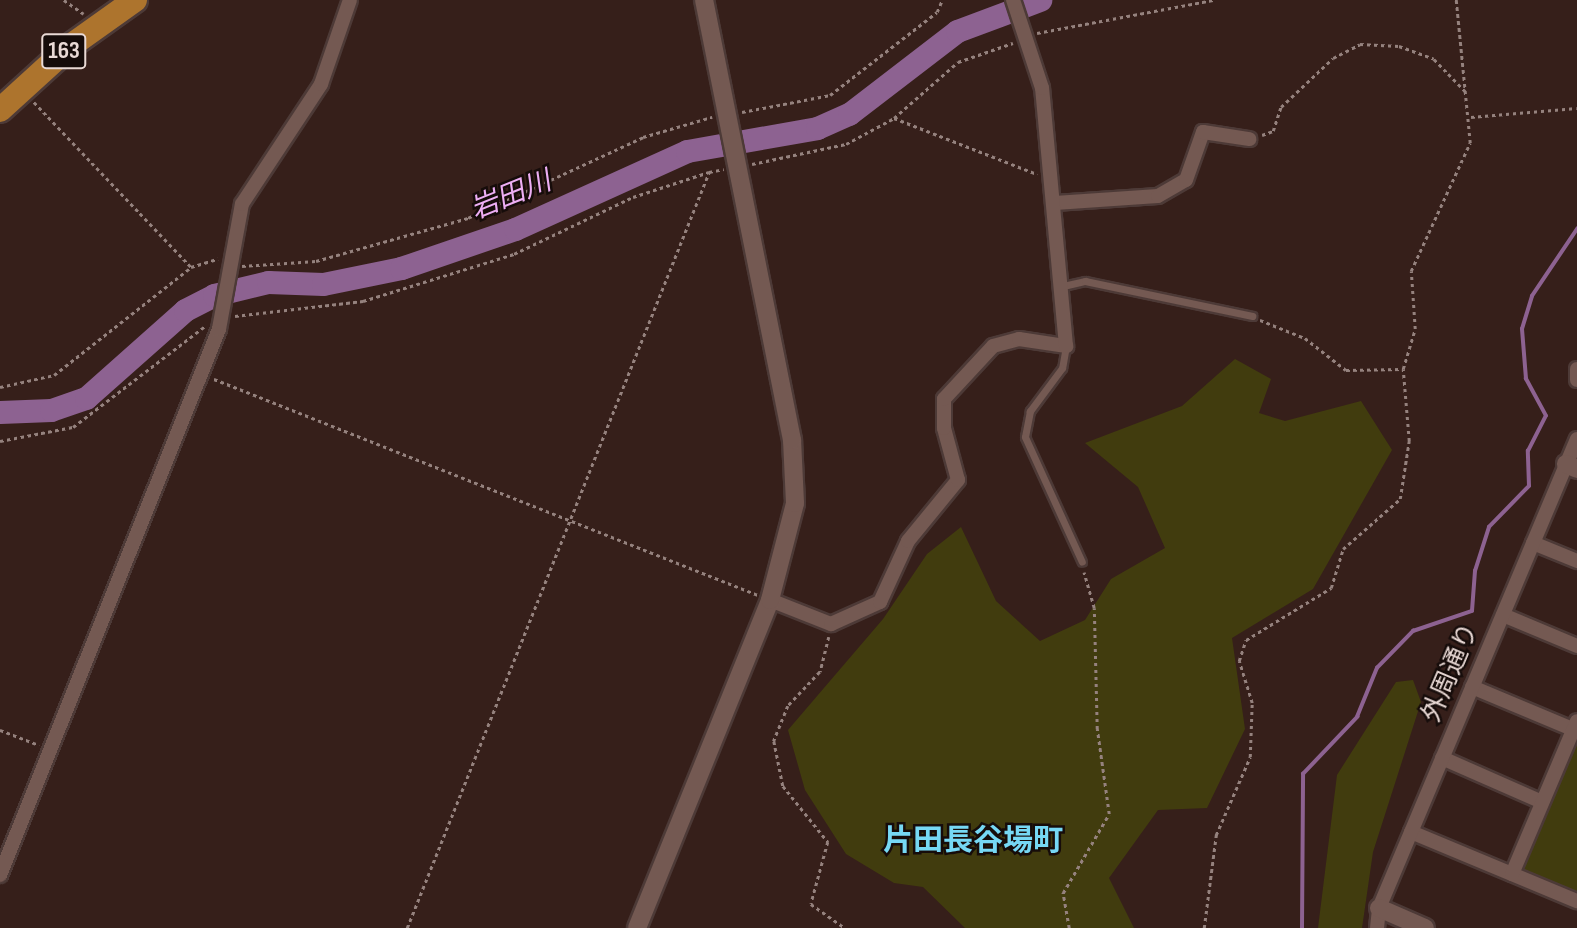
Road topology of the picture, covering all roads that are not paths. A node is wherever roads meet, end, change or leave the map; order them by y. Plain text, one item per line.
1 (135, 0) edge
2 (350, 0) edge
3 (704, 0) edge
4 (1013, 0) edge
5 (0, 110) edge
6 (1249, 139) road end
7 (1055, 203) junction
8 (1063, 286) junction
9 (1252, 316) road end
10 (1066, 346) junction
11 (1577, 369) edge
12 (1577, 380) edge
13 (1577, 439) edge
14 (1572, 466) edge
15 (1533, 543) junction
16 (1577, 561) edge
17 (1082, 562) road end
18 (771, 600) junction
19 (1503, 615) junction
20 (1577, 646) edge
21 (1472, 687) junction
22 (1576, 727) edge
23 (1442, 758) junction
24 (1542, 802) junction
25 (1411, 832) junction
26 (1512, 874) junction
27 (0, 876) edge
28 (1577, 901) edge
29 (1379, 908) junction
30 (637, 928) edge
31 (1377, 928) edge
32 (1425, 928) edge

1 - 5 highway, 163
2 - 27 street
3 - 18 street
4 - 7 street
6 - 7 street
7 - 8 street
8 - 9 lane
8 - 10 street
10 - 17 lane
10 - 18 street
11 - 12 street
13 - 14 street, 外周通り
14 - 15 street, 外周通り
15 - 16 street
15 - 19 street, 外周通り
18 - 30 street
19 - 20 street
19 - 21 street, 外周通り
21 - 22 street
21 - 23 street, 外周通り
22 - 24 street
23 - 24 street
23 - 25 street, 外周通り
24 - 26 street
25 - 26 street
25 - 29 street, 外周通り
26 - 28 street
29 - 31 street, 外周通り
29 - 32 street

